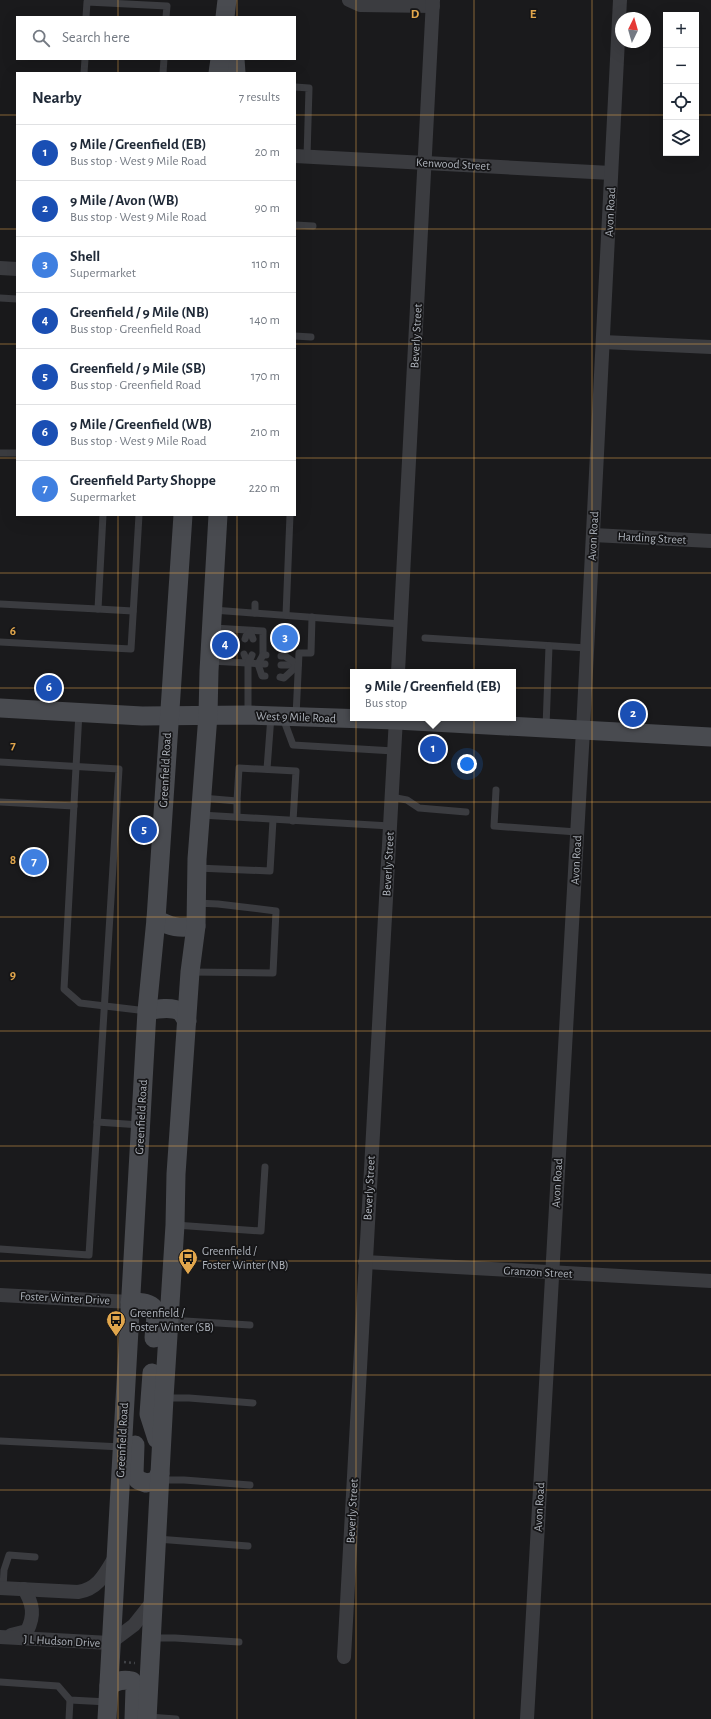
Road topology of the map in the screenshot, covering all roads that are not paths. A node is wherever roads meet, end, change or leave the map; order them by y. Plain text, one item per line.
1 (227, 0) edge
2 (234, 0) edge
3 (348, 0) edge
4 (620, 0) edge
5 (87, 1) edge
6 (381, 2) edge
7 (433, 3) edge
8 (86, 16) edge
9 (166, 16) edge
10 (225, 16) edge
11 (234, 16) edge
12 (85, 60) edge
13 (164, 60) edge
14 (220, 60) edge
15 (235, 60) edge
16 (84, 72) edge
17 (163, 72) edge
18 (218, 72) edge
19 (236, 72) edge
20 (296, 87) edge
21 (301, 156) edge
22 (425, 163) junction
23 (611, 173) junction
24 (296, 225) edge
25 (313, 226) dead end
26 (0, 268) edge
27 (16, 269) edge
28 (0, 298) edge
29 (16, 299) edge
30 (296, 336) edge
31 (311, 336) dead end
32 (603, 342) junction
33 (711, 347) edge
34 (0, 453) edge
35 (16, 454) edge
36 (102, 516) edge
37 (139, 516) edge
38 (183, 516) edge
39 (218, 516) edge
40 (290, 516) edge
41 (593, 535) junction
42 (711, 542) edge
43 (0, 604) edge
44 (255, 604) dead end
45 (98, 609) junction
46 (133, 611) junction
47 (255, 613) junction
48 (286, 615) junction
49 (312, 617) junction
50 (212, 619) junction
51 (401, 624) junction
52 (250, 631) junction
53 (425, 638) dead end
54 (249, 639) dead end
55 (0, 642) edge
56 (549, 646) junction
57 (587, 648) junction
58 (248, 655) dead end
59 (281, 656) dead end
60 (210, 661) junction
61 (248, 664) junction
62 (262, 664) junction
63 (281, 665) dead end
64 (298, 666) junction
65 (398, 669) edge
66 (265, 676) dead end
67 (280, 677) dead end
68 (0, 708) edge
69 (79, 712) junction
70 (208, 715) junction
71 (248, 715) junction
72 (169, 716) junction
73 (283, 716) junction
74 (350, 718) edge
75 (396, 721) edge
76 (429, 721) edge
77 (546, 728) junction
78 (583, 730) junction
79 (711, 737) edge
80 (394, 751) junction
81 (0, 762) edge
82 (76, 767) junction
83 (268, 769) junction
84 (496, 790) dead end
85 (391, 797) junction
86 (237, 801) junction
87 (0, 802) edge
88 (74, 806) junction
89 (201, 807) junction
90 (466, 812) dead end
91 (237, 817) junction
92 (273, 820) junction
93 (294, 821) junction
94 (390, 826) junction
95 (577, 832) junction
96 (197, 868) junction
97 (196, 904) junction
98 (156, 919) junction
99 (196, 926) junction
100 (190, 972) junction
101 (104, 1006) junction
102 (147, 1011) junction
103 (187, 1021) junction
104 (97, 1122) junction
105 (140, 1125) junction
106 (265, 1167) dead end
107 (175, 1225) junction
108 (0, 1249) edge
109 (365, 1262) junction
110 (552, 1272) junction
111 (711, 1281) edge
112 (0, 1295) edge
113 (130, 1302) junction
114 (168, 1320) junction
115 (250, 1326) dead end
116 (128, 1347) junction
117 (164, 1398) junction
118 (253, 1403) dead end
119 (0, 1441) edge
120 (122, 1446) junction
121 (162, 1452) junction
122 (160, 1477) junction
123 (250, 1485) dead end
124 (157, 1539) junction
125 (248, 1546) dead end
126 (35, 1557) dead end
127 (116, 1557) junction
128 (1, 1588) edge
129 (24, 1589) junction
130 (153, 1601) junction
131 (0, 1637) edge
132 (151, 1638) junction
133 (239, 1642) dead end
134 (110, 1644) junction
135 (344, 1657) dead end
136 (0, 1682) edge
137 (70, 1700) junction
138 (108, 1702) edge
139 (142, 1718) edge
140 (69, 1719) edge
141 (176, 1719) edge
142 (527, 1719) edge

1 - 10 main road
2 - 11 main road
3 - 6 street
4 - 23 street, Avon Road
5 - 8 lane
5 - 9 lane
6 - 7 street
7 - 22 street, Beverly Street
12 - 16 lane
13 - 17 lane
14 - 18 main road
15 - 19 main road
20 - 21 lane
21 - 22 street, Kenwood Street
22 - 23 street, Kenwood Street
22 - 51 street, Beverly Street
23 - 32 street, Avon Road
24 - 25 lane
26 - 27 street
28 - 29 lane
30 - 31 lane
32 - 33 street
32 - 41 street, Avon Road
34 - 35 lane
36 - 45 lane
37 - 46 lane
38 - 72 main road, Greenfield Road
39 - 50 main road
40 - 48 lane
41 - 42 street, Harding Street
41 - 57 street, Avon Road
43 - 45 lane
44 - 47 lane
45 - 46 lane
46 - 55 lane
47 - 48 lane
47 - 50 lane
48 - 49 lane
49 - 51 lane
49 - 64 lane
50 - 52 lane
50 - 60 main road
51 - 65 street, Beverly Street
52 - 54 lane
52 - 62 lane
53 - 56 lane
56 - 57 lane
56 - 77 lane
57 - 78 street, Avon Road
58 - 61 lane
59 - 64 lane
60 - 61 lane
60 - 70 main road
61 - 62 lane
61 - 71 lane
62 - 66 lane
63 - 64 lane
64 - 67 lane
64 - 73 lane
68 - 69 main road, West 9 Mile Road
69 - 72 main road, West 9 Mile Road
69 - 82 lane
70 - 71 main road, West 9 Mile Road
70 - 72 main road, West 9 Mile Road
70 - 89 main road
71 - 73 main road, West 9 Mile Road
72 - 98 main road, Greenfield Road
73 - 74 main road, West 9 Mile Road
73 - 80 lane
73 - 83 lane
75 - 80 street, Beverly Street
76 - 77 main road, West 9 Mile Road
77 - 78 main road, West 9 Mile Road
78 - 79 main road, West 9 Mile Road
78 - 95 street, Avon Road
80 - 85 street, Beverly Street
81 - 82 lane
82 - 88 lane
82 - 101 lane
83 - 86 lane
83 - 93 lane
84 - 95 lane
85 - 90 lane
85 - 94 street, Beverly Street
86 - 89 lane
86 - 91 lane
87 - 88 lane
88 - 101 lane
89 - 91 lane
89 - 96 main road
91 - 92 lane
92 - 93 lane
92 - 96 lane
93 - 94 lane
94 - 109 street, Beverly Street
95 - 110 street, Avon Road
96 - 97 main road
97 - 99 main road
97 - 100 lane
98 - 99 main road
98 - 102 main road, Greenfield Road
99 - 100 main road
100 - 103 main road
101 - 102 lane
101 - 104 lane
102 - 103 main road
102 - 105 main road, Greenfield Road
103 - 107 main road
104 - 105 lane
104 - 108 lane
105 - 113 main road, Greenfield Road
106 - 107 lane
107 - 114 main road
109 - 110 street, Granzon Street
109 - 135 street, Beverly Street
110 - 111 street, Granzon Street
110 - 142 street, Avon Road
112 - 113 street, Foster Winter Drive
113 - 116 main road, Greenfield Road
113 - 121 main road
114 - 115 lane
114 - 117 main road
116 - 120 main road, Greenfield Road
116 - 122 main road
117 - 118 lane
117 - 121 main road
119 - 120 lane
120 - 127 main road, Greenfield Road
121 - 122 main road
122 - 123 lane
122 - 124 main road
124 - 125 lane
124 - 130 main road
126 - 128 lane
127 - 129 street
127 - 134 main road, Greenfield Road
128 - 129 street
129 - 131 street, J L Hudson Drive
130 - 132 main road
130 - 134 street, J L Hudson Drive
131 - 134 street, J L Hudson Drive
132 - 133 lane
132 - 139 main road
134 - 138 main road, Greenfield Road
136 - 137 lane
137 - 138 lane
137 - 140 lane
138 - 139 main road
139 - 141 lane

